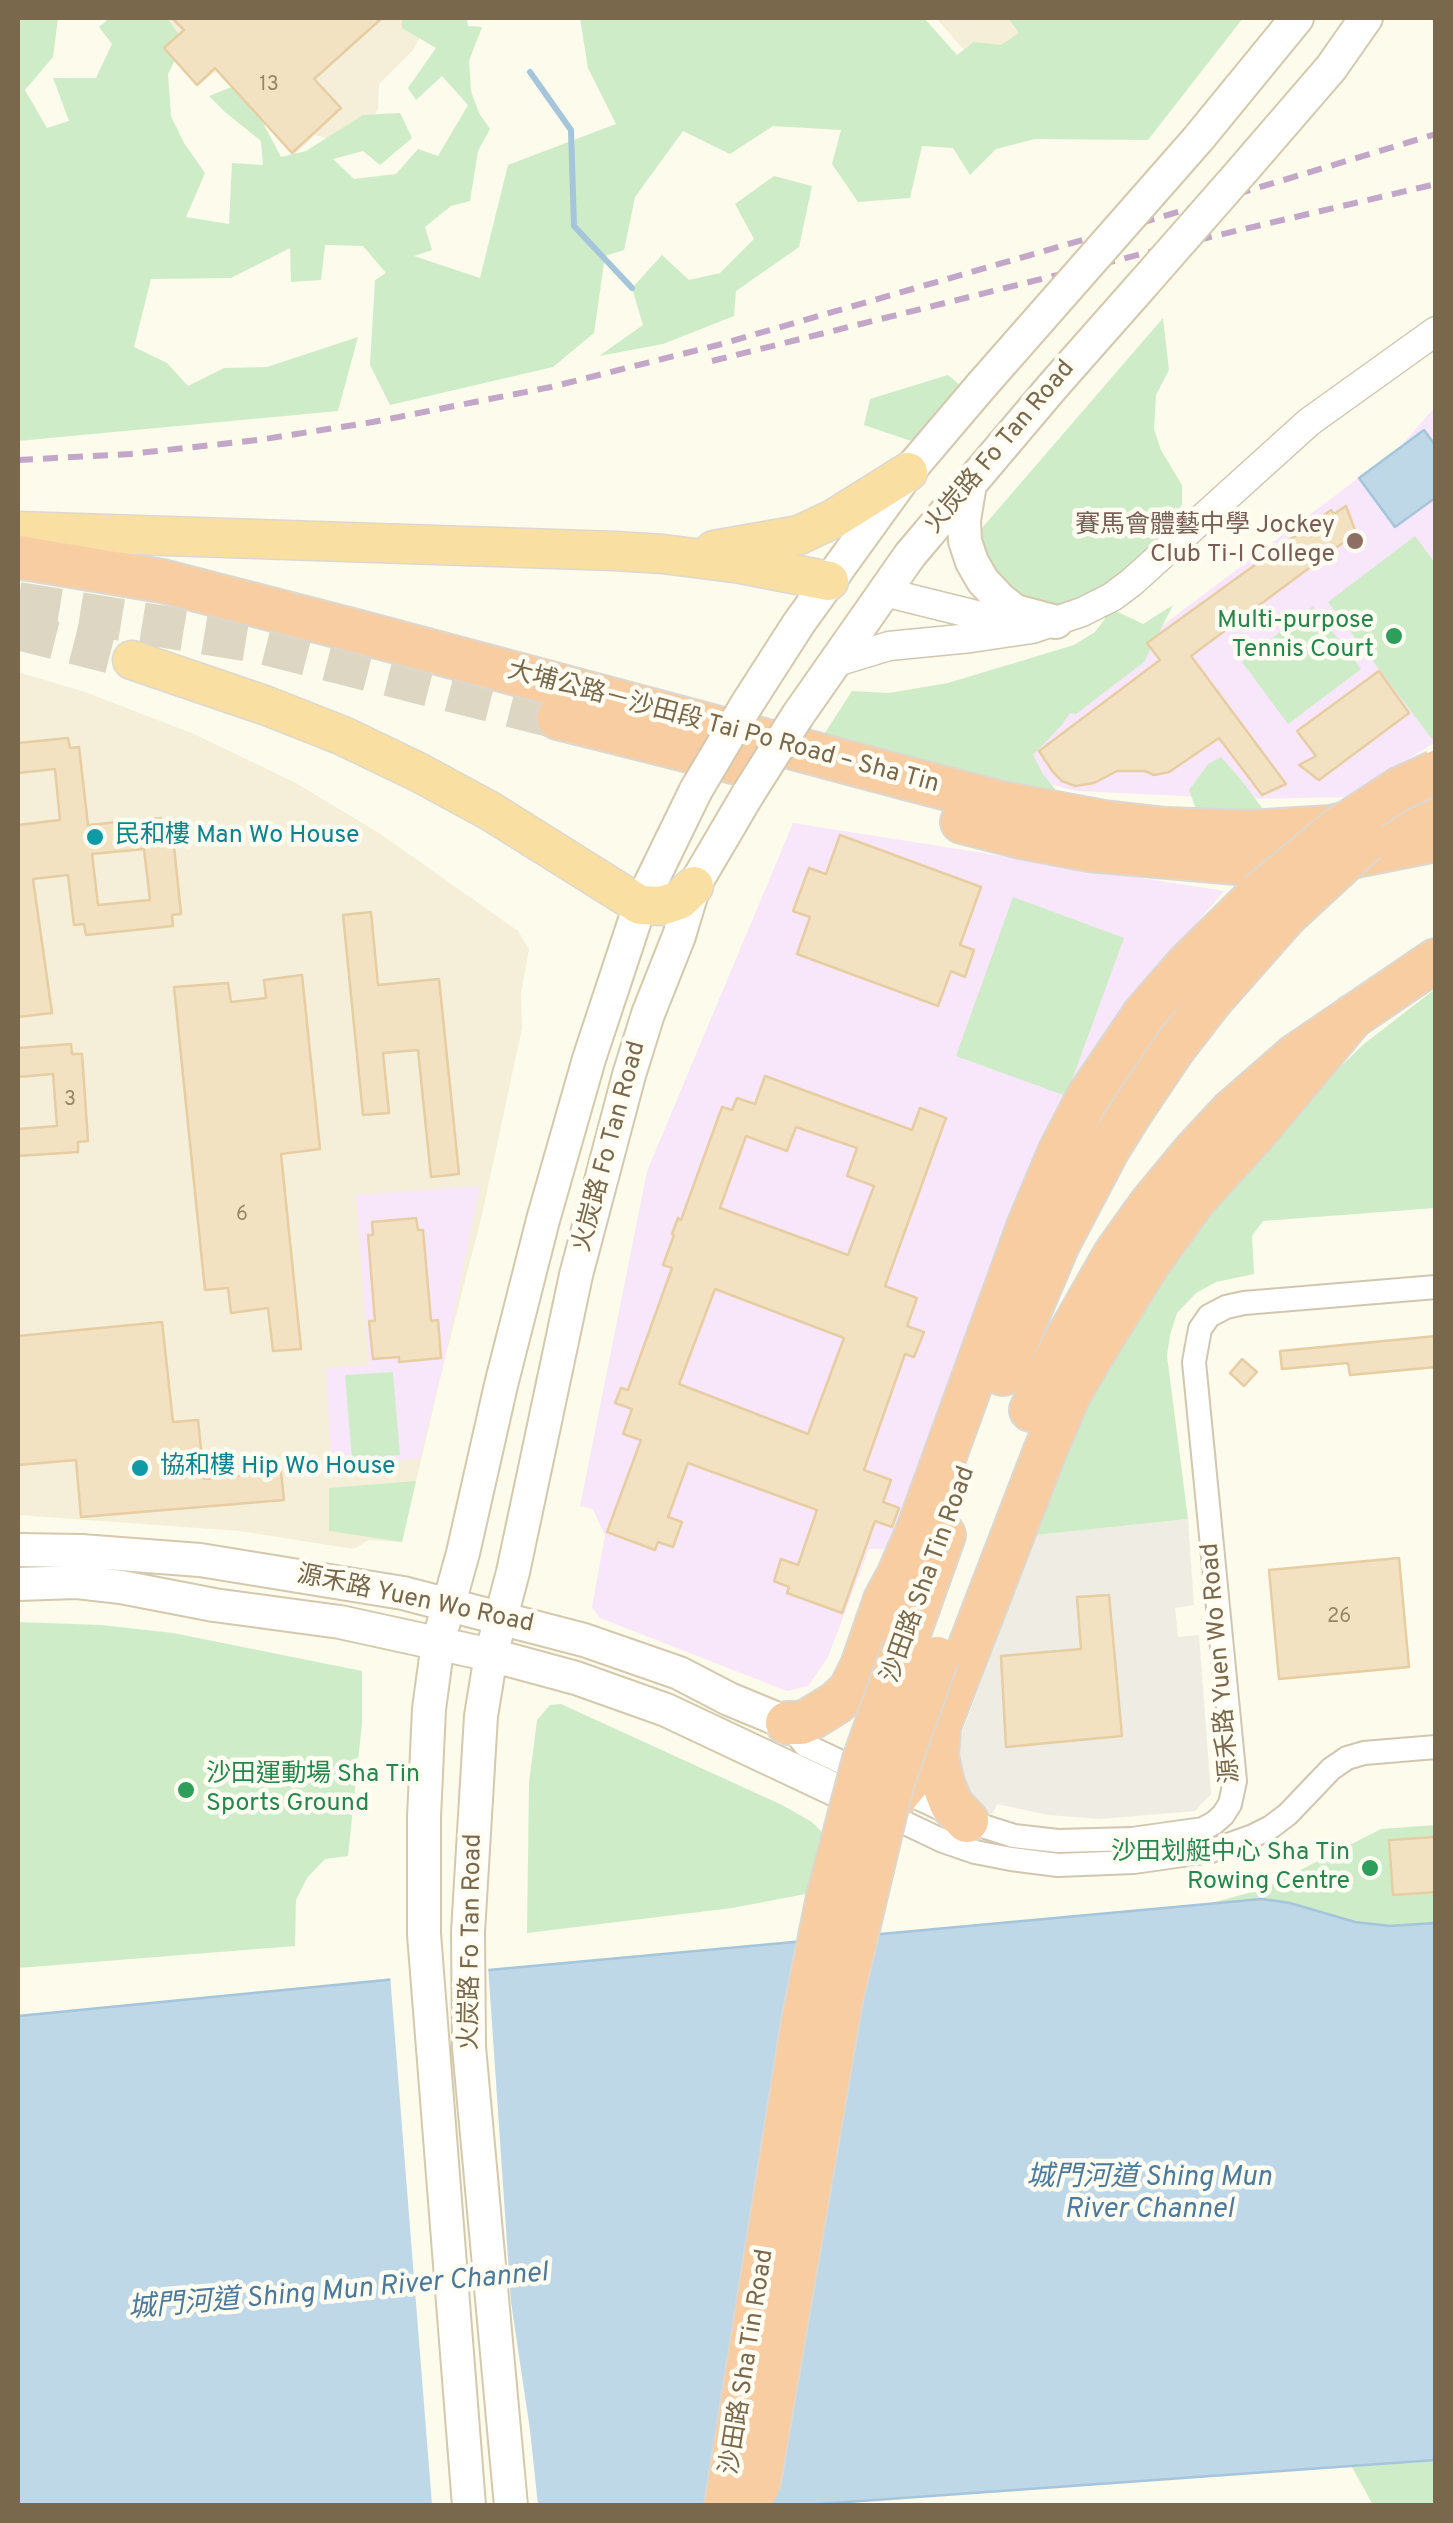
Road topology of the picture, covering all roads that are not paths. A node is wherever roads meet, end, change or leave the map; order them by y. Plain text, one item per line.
1 (1297, 18) edge
2 (1366, 18) edge
3 (1436, 332) edge
4 (908, 472) junction
5 (970, 484) junction
6 (18, 531) edge
7 (679, 556) junction
8 (18, 557) edge
9 (829, 581) junction
10 (884, 592) junction
11 (1044, 626) junction
12 (132, 660) tunnel mouth
13 (833, 663) junction
14 (558, 718) tunnel mouth
15 (1436, 772) edge
16 (756, 782) junction
17 (1436, 786) edge
18 (1436, 806) edge
19 (1436, 840) edge
20 (694, 886) junction
21 (640, 905) junction
22 (1272, 905) junction
23 (1436, 960) edge
24 (1436, 1287) edge
25 (18, 1550) edge
26 (18, 1584) edge
27 (449, 1604) junction
28 (502, 1618) junction
29 (438, 1643) junction
30 (491, 1655) junction
31 (918, 1655) junction
32 (850, 1690) junction
33 (787, 1722) junction
34 (938, 1728) junction
35 (1436, 1747) edge
36 (873, 1793) junction
37 (967, 1821) junction
38 (468, 2506) edge
39 (512, 2506) edge
40 (726, 2506) edge
41 (755, 2506) edge

1 - 4 main road, 火炭路 Fo Tan Road, bridge
2 - 5 main road, 火炭路 Fo Tan Road, bridge
3 - 11 street
4 - 7 highway
4 - 9 main road, 火炭路 Fo Tan Road
5 - 10 main road, 火炭路 Fo Tan Road
5 - 11 main road
6 - 7 highway
7 - 9 highway
8 - 18 highway, 大埔公路－沙田段 Tai Po Road – Sha Tin
9 - 10 main road
9 - 21 main road, 火炭路 Fo Tan Road, bridge
10 - 11 street
10 - 13 main road, 火炭路 Fo Tan Road
11 - 13 street
12 - 21 highway
13 - 16 main road, 火炭路 Fo Tan Road, bridge
14 - 16 highway, 大埔公路－沙田段 Tai Po Road – Sha Tin
15 - 22 highway, bridge
16 - 19 highway, 大埔公路－沙田段 Tai Po Road – Sha Tin
16 - 20 main road, 火炭路 Fo Tan Road
17 - 22 highway, 沙田路 Sha Tin Road, bridge
20 - 21 highway
20 - 28 main road, 火炭路 Fo Tan Road
21 - 27 main road, 火炭路 Fo Tan Road
22 - 31 highway, 沙田路 Sha Tin Road
23 - 31 highway, 沙田路 Sha Tin Road
24 - 37 street, 源禾路 Yuen Wo Road
25 - 27 main road, 源禾路 Yuen Wo Road
26 - 29 main road, 源禾路 Yuen Wo Road
27 - 28 main road, 源禾路 Yuen Wo Road
27 - 29 main road, 火炭路 Fo Tan Road
28 - 30 main road, 火炭路 Fo Tan Road
28 - 33 main road, 源禾路 Yuen Wo Road
29 - 30 main road, 源禾路 Yuen Wo Road
29 - 38 main road, 火炭路 Fo Tan Road
30 - 36 main road, 源禾路 Yuen Wo Road
30 - 39 main road, 火炭路 Fo Tan Road
31 - 32 highway
31 - 34 highway
31 - 40 highway, 沙田路 Sha Tin Road, bridge
31 - 41 highway, 沙田路 Sha Tin Road, bridge
32 - 33 highway
32 - 36 highway
33 - 36 street, 源禾路 Yuen Wo Road
34 - 36 highway
34 - 37 highway
35 - 36 street, 源禾路 Yuen Wo Road
36 - 37 street, 源禾路 Yuen Wo Road

